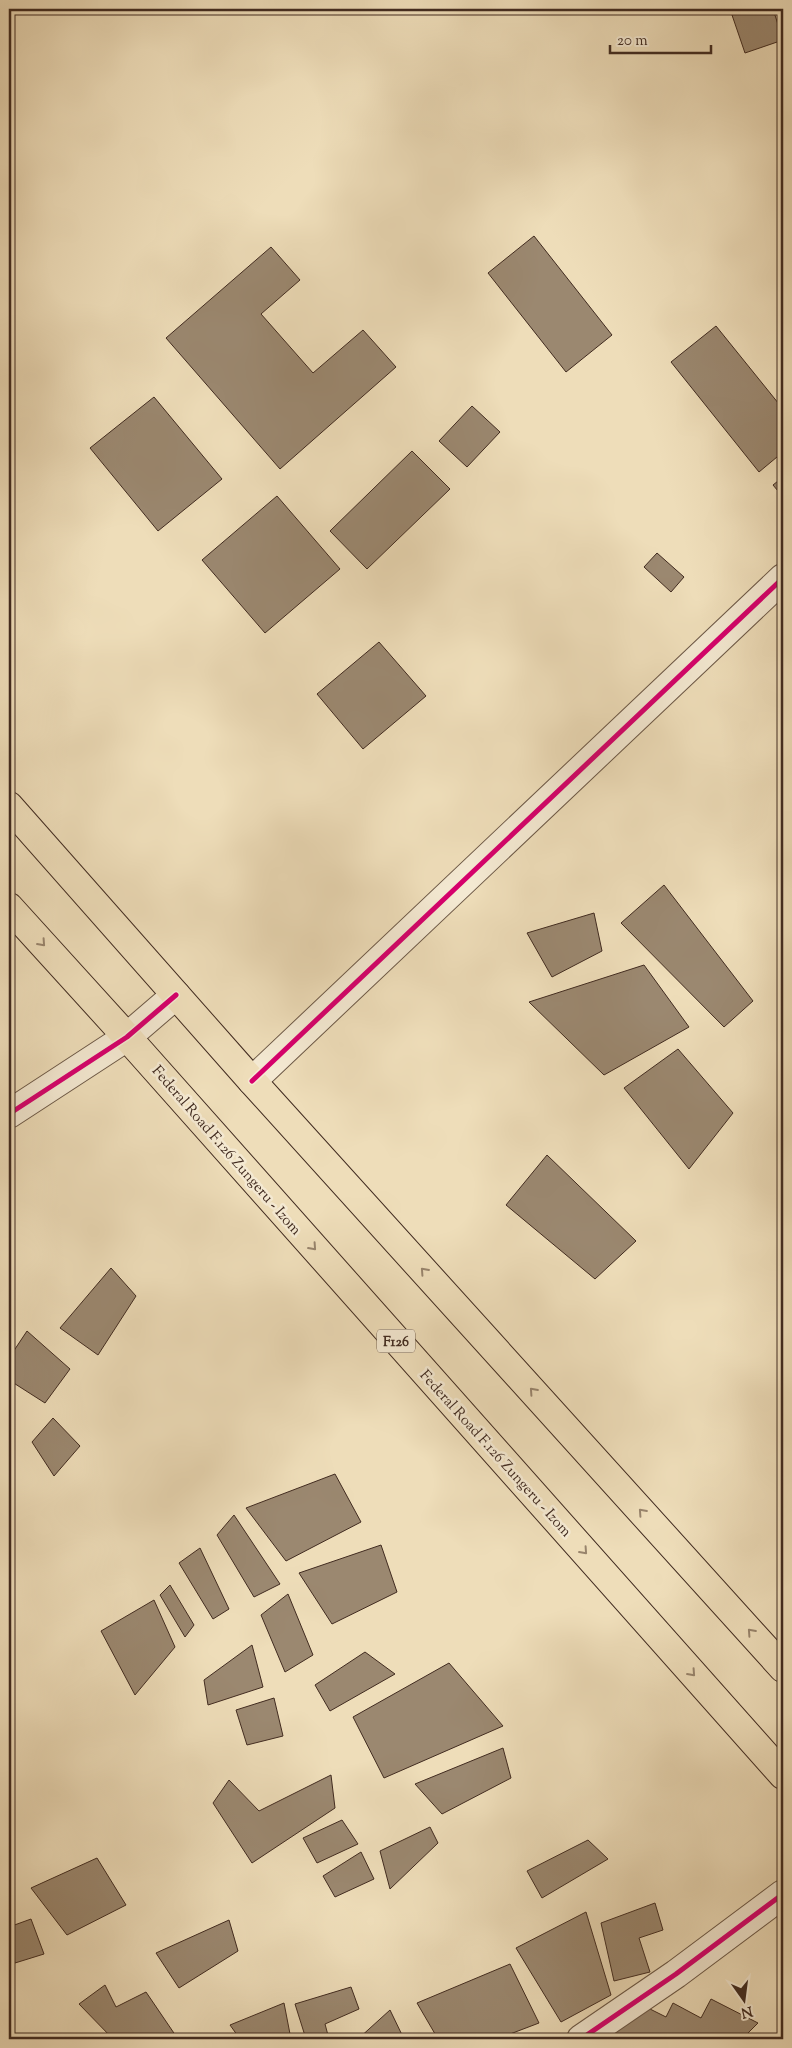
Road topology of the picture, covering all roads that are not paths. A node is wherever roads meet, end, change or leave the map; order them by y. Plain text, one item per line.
1 (783, 578) edge
2 (9, 806) edge
3 (9, 907) edge
4 (176, 995) junction
5 (127, 1038) junction
6 (252, 1081) junction
7 (9, 1114) edge
8 (783, 1668) edge
9 (783, 1775) edge
10 (783, 1894) edge
11 (580, 2039) edge

1 - 6 street
2 - 4 main road
3 -> 5 main road, Federal Road F.126 Zungeru - Izom / F126
4 - 5 street
4 - 6 main road
5 - 7 street
5 -> 9 main road, Federal Road F.126 Zungeru - Izom / F126
8 -> 6 main road
10 - 11 street

